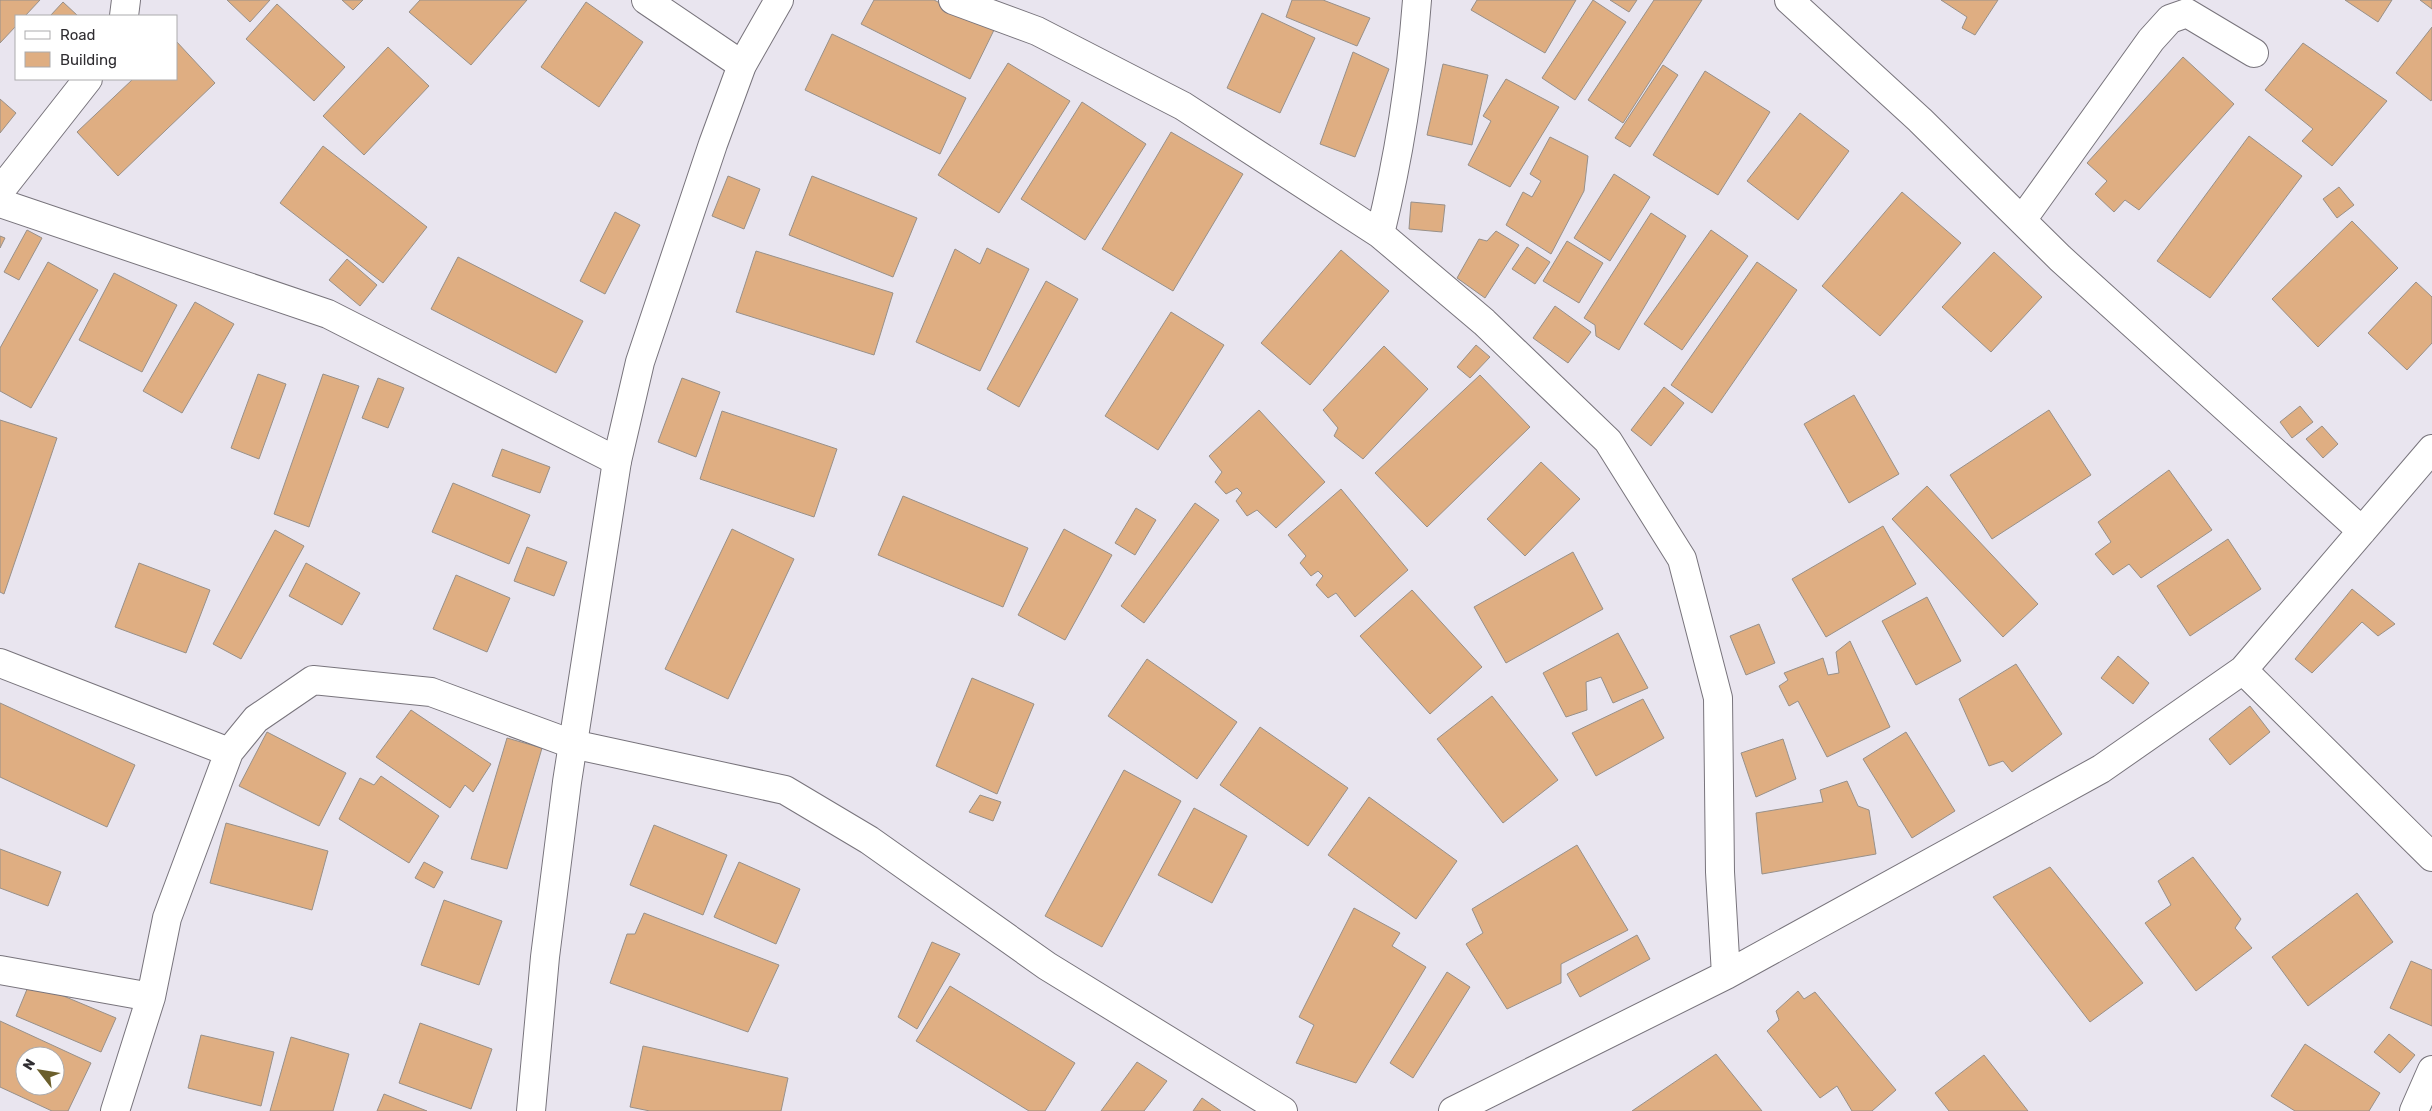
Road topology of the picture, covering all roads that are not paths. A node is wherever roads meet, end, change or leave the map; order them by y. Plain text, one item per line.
1 (126, 0) edge
2 (646, 0) edge
3 (779, 0) edge
4 (953, 0) edge
5 (1417, 0) edge
6 (1789, 0) edge
7 (124, 15) edge
8 (2254, 54) dead end
9 (742, 65) junction
10 (87, 80) edge
11 (0, 191) edge
12 (0, 203) edge
13 (2022, 220) junction
14 (1380, 234) junction
15 (2432, 449) edge
16 (617, 461) junction
17 (2362, 531) junction
18 (0, 663) edge
19 (2243, 670) junction
20 (572, 744) junction
21 (229, 752) junction
22 (2432, 857) edge
23 (0, 970) edge
24 (1726, 975) junction
25 (151, 997) junction
26 (2432, 1070) edge
27 (115, 1111) edge
28 (531, 1111) edge
29 (1283, 1111) edge
30 (1453, 1111) edge
31 (2414, 1111) edge

1 - 7 street
2 - 9 street
3 - 9 street
4 - 14 street
5 - 14 street
6 - 13 street
8 - 13 street
9 - 16 street
10 - 11 street
12 - 16 street
13 - 17 street
14 - 24 street
15 - 17 street
16 - 20 street
17 - 19 street
18 - 21 street
19 - 22 street
19 - 24 street
20 - 21 street
20 - 28 street
20 - 29 street
21 - 25 street
23 - 25 street
24 - 30 street
25 - 27 street
26 - 31 street

